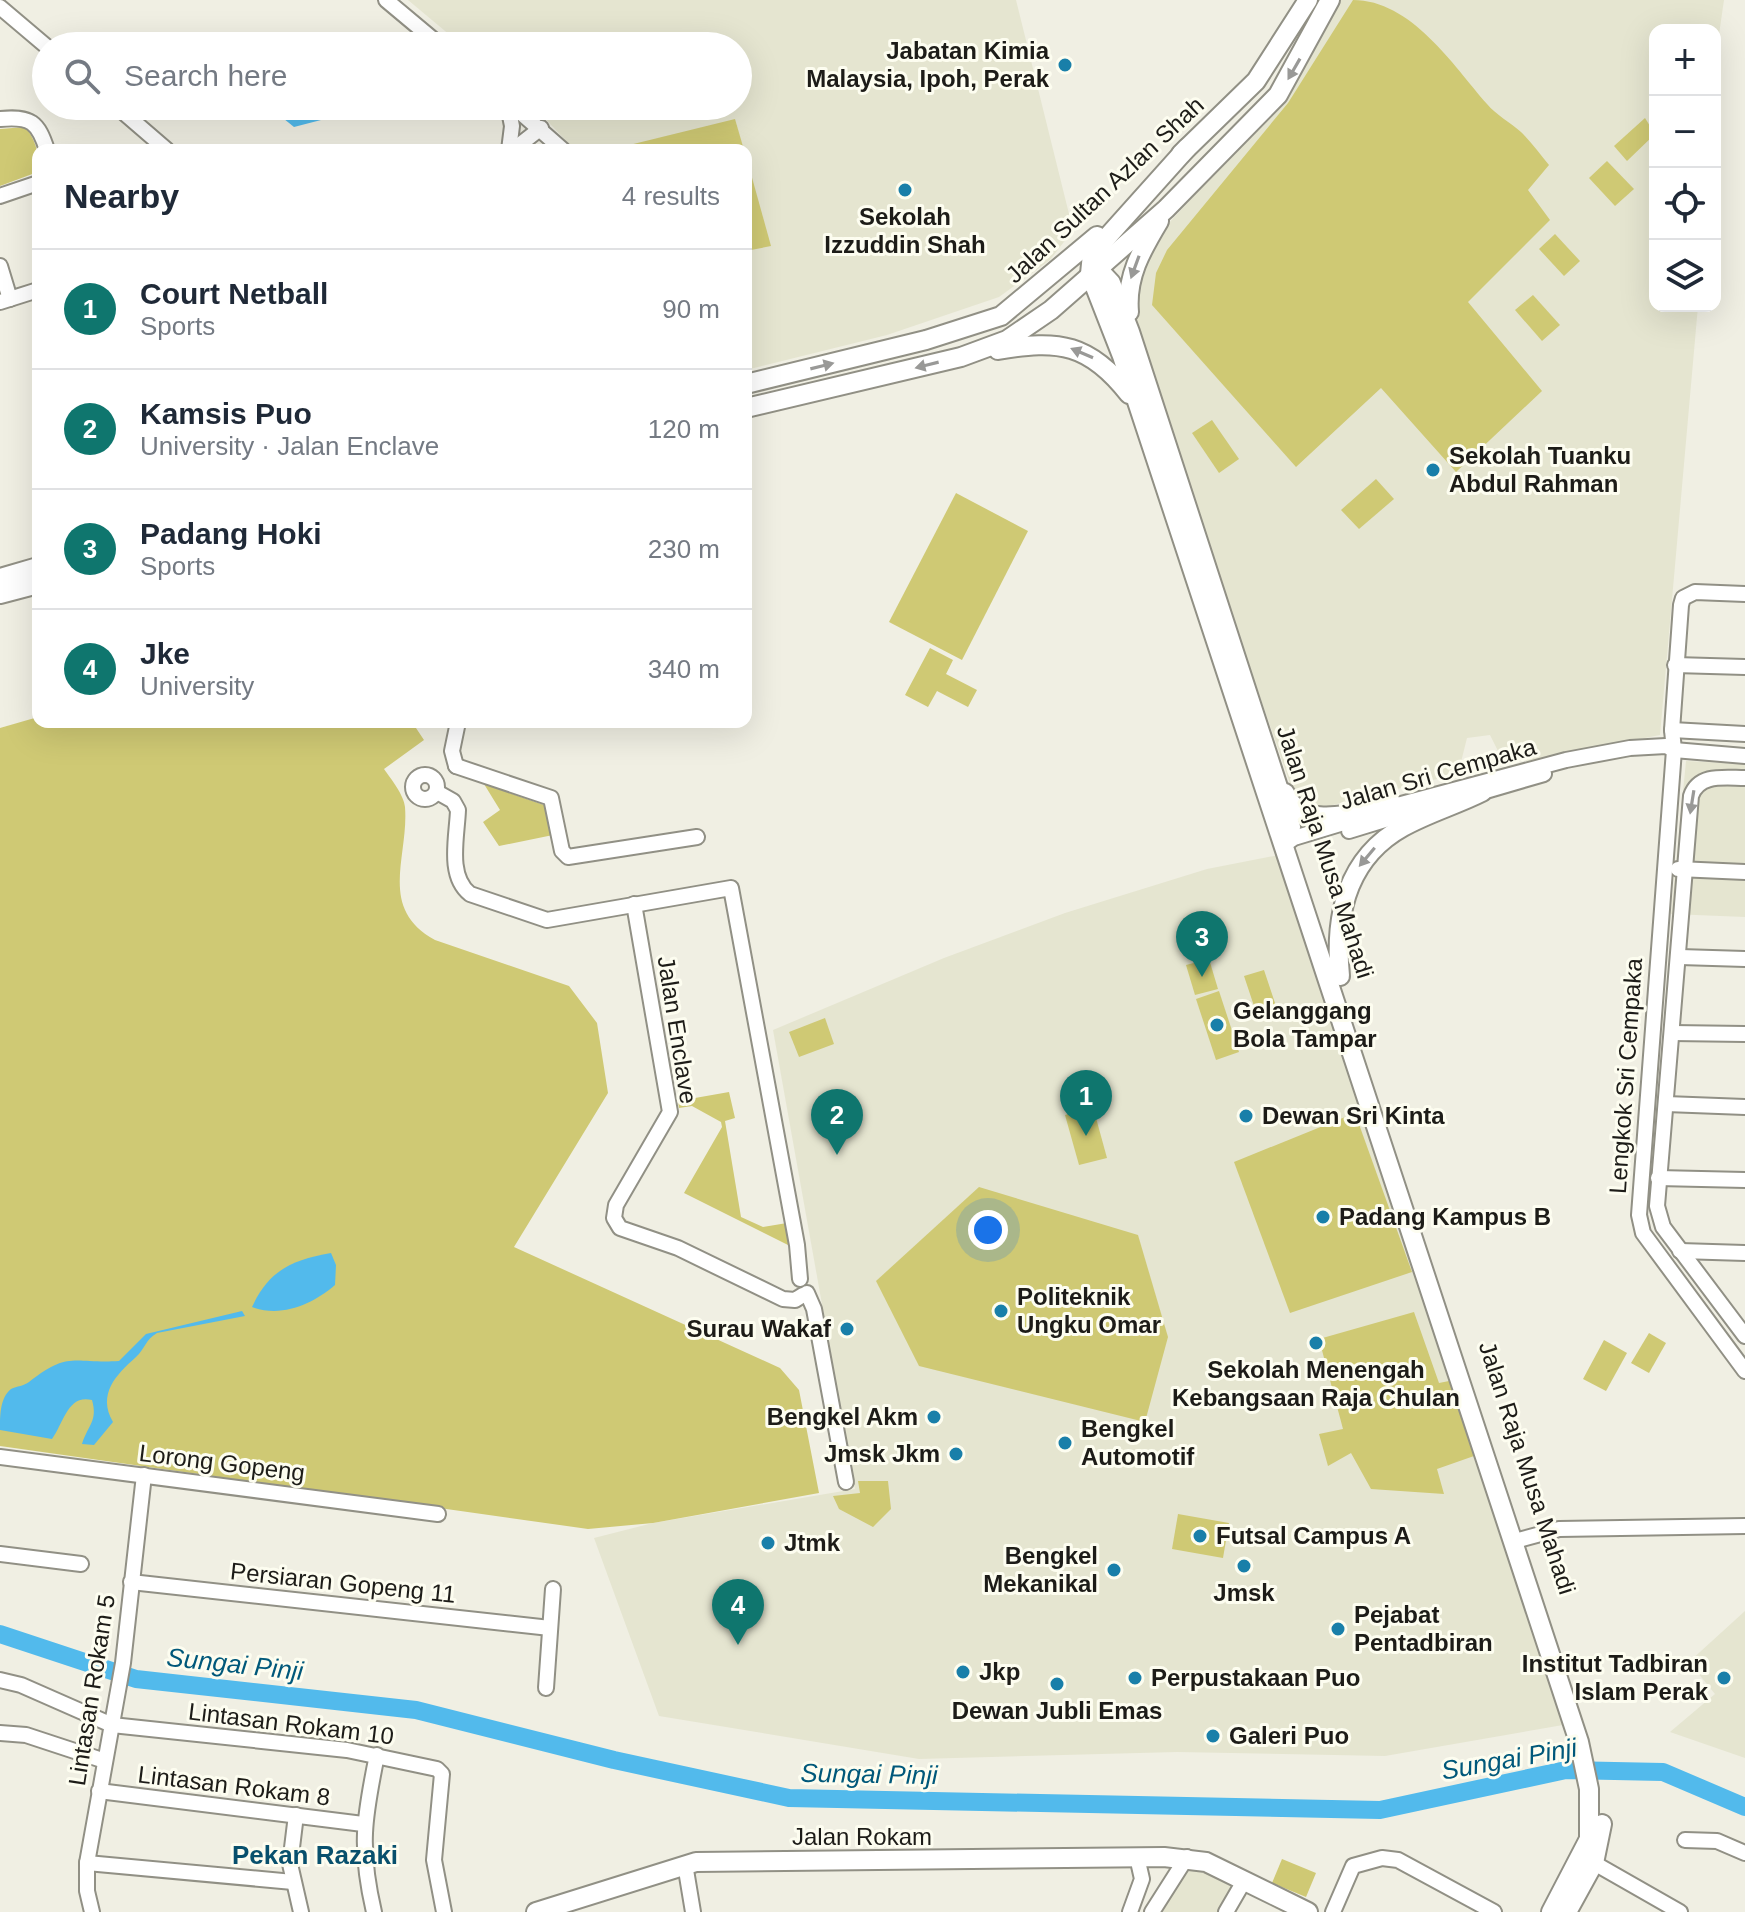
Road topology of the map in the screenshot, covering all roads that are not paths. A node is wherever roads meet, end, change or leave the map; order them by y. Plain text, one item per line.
1 (386, 0) edge
2 (1308, 0) edge
3 (1330, 0) edge
4 (0, 7) edge
5 (424, 32) edge
6 (32, 34) edge
7 (0, 119) edge
8 (132, 120) edge
9 (512, 120) edge
10 (529, 120) edge
11 (536, 125) junction
12 (45, 144) edge
13 (160, 144) edge
14 (513, 144) edge
15 (519, 144) edge
16 (557, 144) edge
17 (1187, 148) junction
18 (32, 185) edge
19 (0, 196) edge
20 (1166, 209) junction
21 (0, 266) edge
22 (1093, 270) junction
23 (32, 292) edge
24 (5, 300) edge
25 (1001, 316) junction
26 (1130, 332) junction
27 (961, 357) junction
28 (752, 383) edge
29 (1138, 405) junction
30 (752, 407) edge
31 (32, 569) edge
32 (0, 578) edge
33 (32, 586) edge
34 (0, 594) edge
35 (1745, 594) edge
36 (1675, 665) junction
37 (1745, 667) edge
38 (457, 728) edge
39 (1672, 730) junction
40 (1745, 734) edge
41 (1674, 750) junction
42 (1745, 756) edge
43 (454, 762) junction
44 (1273, 770) junction
45 (1745, 778) edge
46 (1482, 792) junction
47 (1394, 805) junction
48 (697, 837) dead end
49 (1292, 843) junction
50 (1665, 868) junction
51 (1686, 869) junction
52 (1745, 872) edge
53 (634, 904) junction
54 (1680, 957) junction
55 (1745, 959) edge
56 (1340, 976) junction
57 (1672, 1033) junction
58 (1745, 1034) edge
59 (1362, 1060) junction
60 (1666, 1104) junction
61 (1745, 1107) edge
62 (1658, 1178) junction
63 (1745, 1180) edge
64 (1680, 1251) junction
65 (1745, 1253) edge
66 (801, 1288) junction
67 (1742, 1329) edge
68 (1745, 1371) edge
69 (0, 1457) edge
70 (144, 1475) junction
71 (846, 1482) dead end
72 (438, 1514) dead end
73 (1745, 1526) edge
74 (1519, 1539) junction
75 (0, 1554) edge
76 (81, 1564) dead end
77 (131, 1582) junction
78 (553, 1589) dead end
79 (550, 1628) junction
80 (0, 1680) edge
81 (546, 1688) dead end
82 (112, 1725) junction
83 (0, 1733) edge
84 (377, 1755) junction
85 (105, 1761) junction
86 (1594, 1789) junction
87 (99, 1791) junction
88 (296, 1815) junction
89 (363, 1824) junction
90 (1685, 1840) dead end
91 (1745, 1853) edge
92 (1137, 1857) junction
93 (1187, 1857) junction
94 (87, 1863) junction
95 (1594, 1863) junction
96 (685, 1864) junction
97 (1244, 1881) junction
98 (293, 1882) junction
99 (92, 1912) edge
100 (301, 1912) edge
101 (374, 1912) edge
102 (444, 1912) edge
103 (536, 1912) edge
104 (693, 1912) edge
105 (1130, 1912) edge
106 (1152, 1912) edge
107 (1226, 1912) edge
108 (1308, 1912) edge
109 (1333, 1912) edge
110 (1494, 1912) edge
111 (1551, 1912) edge
112 (1567, 1912) edge
113 (1680, 1912) edge

1 - 5 street
2 - 17 main road, Jalan Sultan Azlan Shah
3 -> 20 main road, Jalan Sultan Azlan Shah
4 - 6 street
7 - 12 street
8 - 13 street
9 - 14 street
10 - 11 street
11 - 15 street
11 - 16 street
17 - 22 main road
17 - 25 main road, Jalan Sultan Azlan Shah
18 - 19 street
20 - 22 main road, Jalan Sultan Azlan Shah
20 -> 26 main road
21 - 24 street
22 - 25 main road
22 - 26 main road, Jalan Raja Musa Mahadi
22 - 27 main road, Jalan Sultan Azlan Shah
22 - 29 main road, Jalan Raja Musa Mahadi
23 - 24 street
28 -> 25 main road, Jalan Sultan Azlan Shah
26 - 44 main road, Jalan Raja Musa Mahadi
29 -> 27 main road
27 -> 30 main road, Jalan Sultan Azlan Shah
29 - 49 main road, Jalan Raja Musa Mahadi
31 - 32 main road
33 - 34 main road
35 - 36 street, Lengkok Sri Cempaka
36 - 37 street
36 - 39 street, Lengkok Sri Cempaka
38 - 43 street
39 - 40 street
39 - 41 street, Lengkok Sri Cempaka
41 - 42 street, Jalan Sri Cempaka
41 - 46 street, Jalan Sri Cempaka
41 - 47 street, Jalan Sri Cempaka
41 - 50 street, Lengkok Sri Cempaka
43 - 48 street
43 - 53 street
44 - 47 main road
44 - 49 main road, Jalan Raja Musa Mahadi
45 -> 51 street
46 - 49 street, Jalan Sri Cempaka
46 -> 56 main road
47 - 49 street, Jalan Sri Cempaka
49 - 56 main road, Jalan Raja Musa Mahadi
49 - 59 main road, Jalan Raja Musa Mahadi
50 - 51 street
50 - 68 street, Lengkok Sri Cempaka
51 - 52 street
51 - 54 street
53 - 66 street
53 - 66 street, Jalan Enclave
54 - 55 street
54 - 57 street
56 - 59 main road, Jalan Raja Musa Mahadi
57 - 58 street
57 - 60 street
59 - 74 main road, Jalan Raja Musa Mahadi
60 - 61 street
60 - 62 street
62 - 63 street
62 - 64 street
64 - 65 street
64 - 67 street
66 - 71 street
69 - 70 street, Lorong Gopeng
70 - 72 street, Lorong Gopeng
70 - 77 street, Lintasan Rokam 5
73 - 74 street
74 - 86 main road, Jalan Raja Musa Mahadi
75 - 76 street
77 - 79 street, Persiaran Gopeng 11
77 - 82 street, Lintasan Rokam 5
78 - 79 street
79 - 81 street
80 - 82 street, Lintasan Rokam 10
82 - 84 street, Lintasan Rokam 10
82 - 85 street, Lintasan Rokam 5
83 - 85 street
84 - 89 street
84 - 102 street, Lintasan Rokam 10
85 - 87 street, Lintasan Rokam 5
86 - 95 main road, Jalan Raja Musa Mahadi
86 - 111 main road, Jalan Raja Musa Mahadi
87 - 88 street, Lintasan Rokam 8
87 - 94 street, Lintasan Rokam 5
88 - 89 street, Lintasan Rokam 8
88 - 98 street
89 - 101 street
90 - 91 street
92 - 93 main road, Jalan Rokam
92 - 96 main road, Jalan Rokam
92 - 105 street
93 - 97 main road
93 - 106 street
94 - 98 street
94 - 99 street, Lintasan Rokam 5
95 - 112 main road, Jalan Raja Musa Mahadi
95 - 113 street
96 - 103 main road, Jalan Rokam
96 - 104 street
97 - 107 street
97 - 108 main road
98 - 100 street
109 - 110 street

